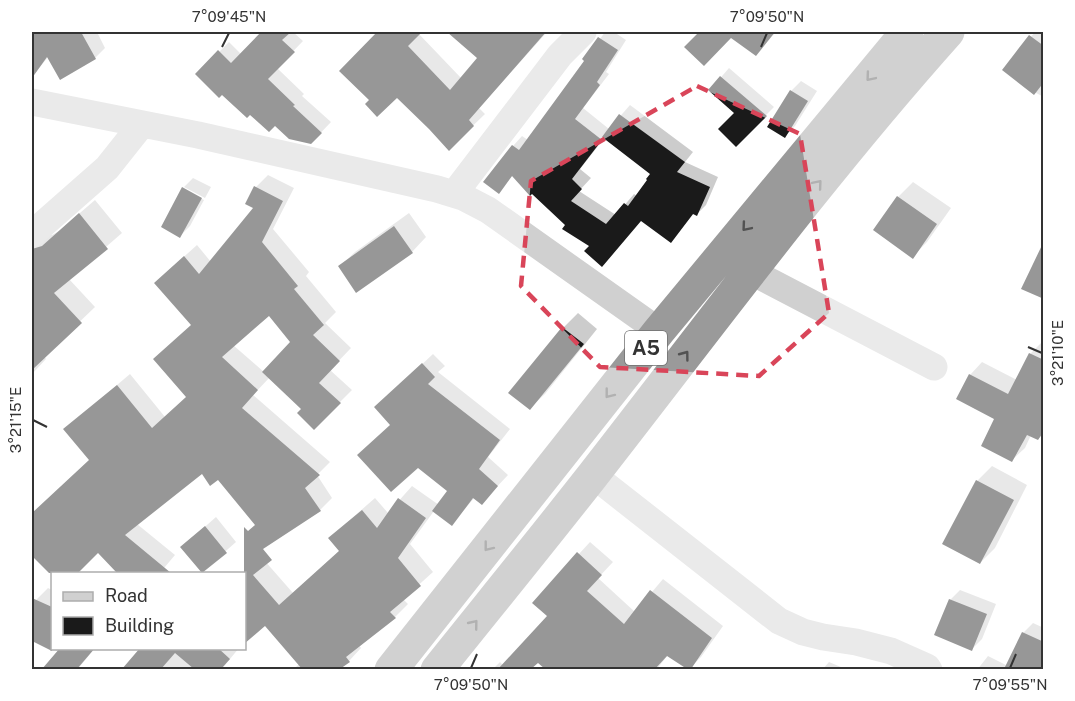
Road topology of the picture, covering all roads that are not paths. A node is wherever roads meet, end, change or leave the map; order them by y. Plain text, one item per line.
1 (583, 32) edge
2 (907, 32) edge
3 (948, 32) edge
4 (32, 102) edge
5 (142, 124) junction
6 (453, 194) junction
7 (32, 234) edge
8 (750, 271) junction
9 (659, 331) junction
10 (934, 367) dead end
11 (593, 475) junction
12 (391, 669) edge
13 (437, 669) edge
14 (929, 669) edge

1 - 6 street
2 -> 9 highway, A5
8 -> 3 highway, A5
4 - 5 street
5 - 6 street
5 - 7 street
6 - 9 street
8 - 10 street
11 -> 8 highway, A5
9 -> 12 highway, A5
13 -> 11 highway, A5
11 - 14 street

